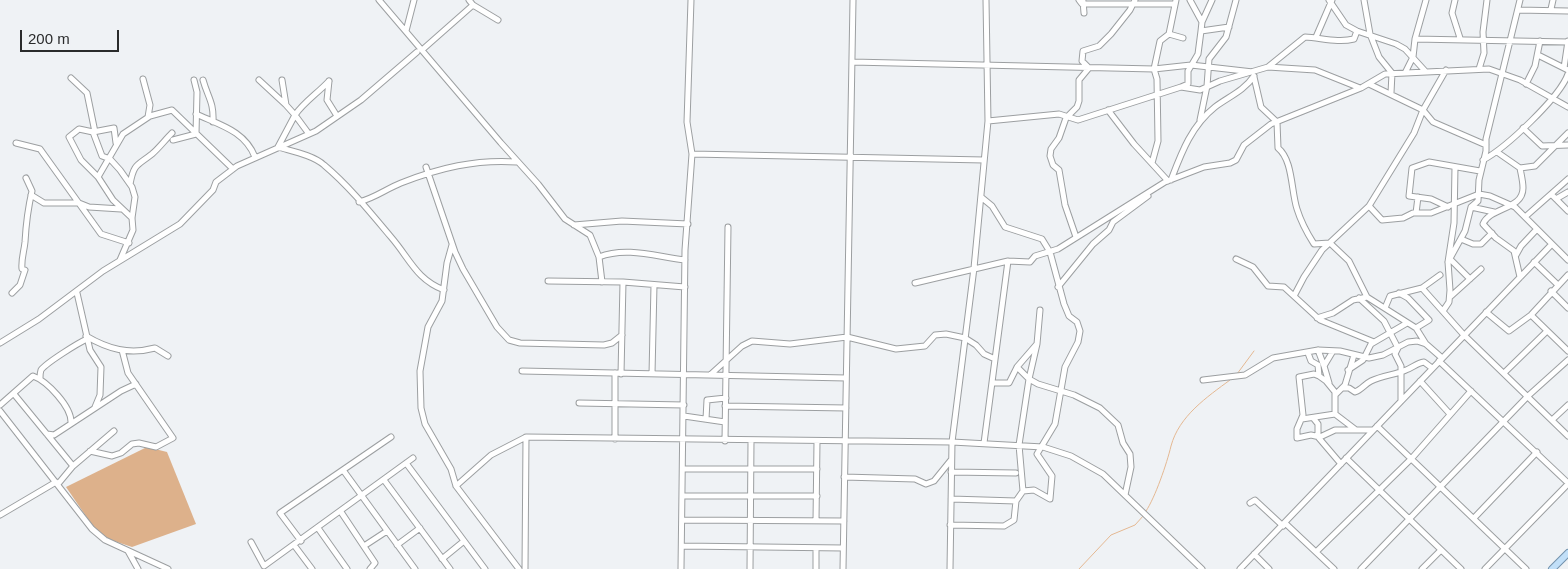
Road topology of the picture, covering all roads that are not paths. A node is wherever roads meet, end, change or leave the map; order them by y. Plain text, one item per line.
1 (379, 0) edge
2 (414, 0) edge
3 (468, 0) edge
4 (691, 0) edge
5 (853, 0) edge
6 (986, 0) edge
7 (1190, 0) edge
8 (1212, 0) edge
9 (1236, 0) edge
10 (1364, 0) edge
11 (1426, 0) edge
12 (1455, 0) edge
13 (1487, 0) edge
14 (1520, 0) edge
15 (1553, 0) edge
16 (1082, 1) edge
17 (1331, 1) edge
18 (1133, 2) edge
19 (1175, 2) edge
20 (472, 6) junction
21 (1551, 9) junction
22 (1518, 10) junction
23 (1568, 11) edge
24 (1084, 13) dead end
25 (498, 20) dead end
26 (1202, 22) junction
27 (1229, 28) junction
28 (1201, 31) junction
29 (1357, 31) junction
30 (406, 32) junction
31 (1169, 34) junction
32 (1370, 34) junction
33 (1316, 37) junction
34 (1183, 38) dead end
35 (1460, 38) junction
36 (1415, 39) junction
37 (1485, 40) junction
38 (1509, 41) junction
39 (1540, 41) junction
40 (1568, 42) edge
41 (419, 51) junction
42 (1538, 55) junction
43 (1413, 57) junction
44 (852, 62) junction
45 (985, 63) junction
46 (1192, 65) junction
47 (1088, 66) junction
48 (1268, 67) junction
49 (1154, 69) junction
50 (1209, 69) junction
51 (1479, 69) junction
52 (1446, 70) junction
53 (1567, 70) edge
54 (1426, 72) junction
55 (1502, 72) junction
56 (1392, 73) junction
57 (1405, 73) junction
58 (1253, 74) junction
59 (71, 78) dead end
60 (144, 79) dead end
61 (194, 80) dead end
62 (203, 80) dead end
63 (259, 80) dead end
64 (282, 80) dead end
65 (1369, 84) junction
66 (1526, 84) junction
67 (1207, 86) junction
68 (1181, 88) junction
69 (1361, 88) junction
70 (1391, 93) junction
71 (1156, 95) junction
72 (1554, 98) junction
73 (286, 106) junction
74 (1568, 108) edge
75 (1108, 110) junction
76 (1423, 110) junction
77 (196, 114) junction
78 (294, 115) junction
79 (148, 116) junction
80 (337, 116) junction
81 (1067, 116) junction
82 (988, 121) junction
83 (213, 122) junction
84 (1277, 122) junction
85 (1197, 125) junction
86 (1523, 128) junction
87 (94, 132) junction
88 (172, 133) dead end
89 (1568, 133) edge
90 (196, 134) junction
91 (309, 134) junction
92 (173, 140) dead end
93 (16, 143) dead end
94 (116, 143) junction
95 (1486, 145) junction
96 (1568, 145) edge
97 (278, 147) junction
98 (1554, 147) junction
99 (1497, 152) junction
100 (692, 154) junction
101 (255, 157) junction
102 (850, 157) junction
103 (110, 159) junction
104 (984, 160) junction
105 (1482, 160) junction
106 (518, 162) junction
107 (1152, 163) junction
108 (1454, 167) junction
109 (1520, 168) junction
110 (233, 169) junction
111 (427, 170) junction
112 (1480, 171) junction
113 (98, 177) junction
114 (26, 178) dead end
115 (1568, 179) edge
116 (1169, 181) junction
117 (130, 185) junction
118 (1568, 192) edge
119 (1479, 194) junction
120 (31, 195) junction
121 (981, 196) junction
122 (1418, 197) junction
123 (1554, 197) junction
124 (79, 202) junction
125 (359, 202) junction
126 (1455, 204) junction
127 (1512, 205) junction
128 (1369, 206) junction
129 (1448, 207) junction
130 (1471, 207) junction
131 (121, 209) junction
132 (1568, 211) edge
133 (1494, 212) junction
134 (1416, 213) junction
135 (1524, 217) junction
136 (132, 218) junction
137 (688, 224) junction
138 (574, 225) junction
139 (728, 227) dead end
140 (1537, 229) junction
141 (1492, 233) junction
142 (1076, 237) junction
143 (1461, 239) junction
144 (129, 243) junction
145 (1330, 243) junction
146 (1552, 244) junction
147 (452, 245) junction
148 (1050, 252) junction
149 (1516, 256) junction
150 (599, 257) junction
151 (1236, 259) dead end
152 (685, 260) junction
153 (1449, 260) junction
154 (1568, 260) edge
155 (120, 261) junction
156 (1008, 261) junction
157 (1534, 262) junction
158 (974, 268) junction
159 (1481, 269) dead end
160 (1440, 275) dead end
161 (1568, 275) edge
162 (1520, 277) junction
163 (1470, 279) junction
164 (548, 281) dead end
165 (602, 282) junction
166 (623, 282) junction
167 (915, 282) dead end
168 (654, 285) junction
169 (1558, 285) junction
170 (685, 287) junction
171 (1058, 288) junction
172 (1422, 288) junction
173 (444, 290) junction
174 (1551, 292) junction
175 (12, 293) dead end
176 (77, 293) junction
177 (1399, 293) junction
178 (1294, 296) junction
179 (1367, 297) junction
180 (1449, 297) junction
181 (1359, 298) junction
182 (1385, 308) junction
183 (1568, 308) edge
184 (1040, 310) dead end
185 (1443, 311) junction
186 (1486, 312) junction
187 (1530, 316) junction
188 (1317, 318) junction
189 (1407, 323) junction
190 (1416, 328) junction
191 (1546, 332) junction
192 (1390, 333) junction
193 (622, 334) junction
194 (1463, 334) junction
195 (86, 337) junction
196 (847, 337) junction
197 (965, 338) junction
198 (1374, 342) junction
199 (0, 343) edge
200 (1037, 344) junction
201 (1426, 344) junction
202 (1398, 348) junction
203 (122, 350) junction
204 (1318, 350) junction
205 (1333, 351) junction
206 (1568, 351) edge
207 (1308, 353) junction
208 (1354, 355) junction
209 (168, 356) dead end
210 (1365, 357) junction
211 (726, 359) junction
212 (995, 359) junction
213 (1441, 360) junction
214 (1568, 360) edge
215 (1324, 366) junction
216 (1017, 367) junction
217 (1432, 368) junction
218 (1348, 370) junction
219 (522, 371) dead end
220 (1400, 372) junction
221 (1504, 373) junction
222 (618, 374) junction
223 (652, 374) junction
224 (685, 375) junction
225 (710, 376) junction
226 (726, 376) junction
227 (1319, 376) junction
228 (40, 378) junction
229 (846, 378) junction
230 (1029, 379) junction
231 (1203, 380) dead end
232 (1420, 382) junction
233 (992, 383) junction
234 (1329, 383) junction
235 (136, 384) junction
236 (1342, 388) junction
237 (1471, 390) junction
238 (1061, 392) junction
239 (14, 394) junction
240 (1336, 394) junction
241 (1528, 396) junction
242 (726, 398) junction
243 (1401, 401) junction
244 (579, 403) dead end
245 (615, 403) junction
246 (0, 405) edge
247 (684, 405) junction
248 (1568, 405) edge
249 (726, 406) junction
250 (95, 407) junction
251 (846, 408) junction
252 (0, 411) edge
253 (1449, 413) junction
254 (1335, 414) junction
255 (684, 416) junction
256 (706, 419) junction
257 (1302, 419) junction
258 (1314, 419) junction
259 (1552, 420) junction
260 (1504, 421) junction
261 (725, 422) junction
262 (71, 423) junction
263 (1375, 428) junction
264 (1356, 430) junction
265 (114, 431) dead end
266 (47, 434) junction
267 (1568, 436) edge
268 (390, 437) dead end
269 (526, 437) junction
270 (1318, 437) junction
271 (615, 439) junction
272 (684, 440) junction
273 (725, 441) junction
274 (751, 441) junction
275 (817, 441) junction
276 (845, 442) junction
277 (952, 442) junction
278 (984, 443) junction
279 (1019, 445) junction
280 (1043, 447) junction
281 (90, 451) junction
282 (1537, 452) junction
283 (413, 458) dead end
284 (1346, 458) junction
285 (1412, 458) junction
286 (951, 460) junction
287 (406, 463) junction
288 (1341, 464) junction
289 (73, 466) junction
290 (683, 469) junction
291 (751, 469) junction
292 (343, 470) junction
293 (817, 470) junction
294 (951, 472) junction
295 (1016, 473) dead end
296 (844, 477) junction
297 (384, 480) junction
298 (57, 483) junction
299 (1568, 483) edge
300 (456, 486) junction
301 (1441, 486) junction
302 (1380, 490) junction
303 (1023, 491) junction
304 (362, 496) junction
305 (682, 496) junction
306 (750, 496) junction
307 (816, 496) junction
308 (1126, 496) junction
309 (951, 499) junction
310 (1016, 501) junction
311 (1250, 503) dead end
312 (340, 512) junction
313 (0, 515) edge
314 (1474, 518) junction
315 (1410, 519) junction
316 (682, 520) junction
317 (750, 520) junction
318 (816, 521) junction
319 (844, 521) junction
320 (1284, 524) junction
321 (950, 525) junction
322 (318, 528) junction
323 (420, 528) junction
324 (387, 531) junction
325 (301, 541) junction
326 (464, 541) junction
327 (250, 542) dead end
328 (294, 545) junction
329 (397, 545) junction
330 (364, 546) junction
331 (682, 546) junction
332 (750, 547) junction
333 (816, 548) junction
334 (843, 548) junction
335 (1504, 549) junction
336 (128, 550) junction
337 (1441, 550) junction
338 (1316, 552) junction
339 (1568, 553) edge
340 (1254, 554) junction
341 (442, 559) junction
342 (138, 569) edge
343 (168, 569) edge
344 (312, 569) edge
345 (347, 569) edge
346 (370, 569) edge
347 (415, 569) edge
348 (450, 569) edge
349 (485, 569) edge
350 (518, 569) edge
351 (525, 569) edge
352 (681, 569) edge
353 (750, 569) edge
354 (816, 569) edge
355 (843, 569) edge
356 (950, 569) edge
357 (1202, 569) edge
358 (1240, 569) edge
359 (1269, 569) edge
360 (1334, 569) edge
361 (1361, 569) edge
362 (1422, 569) edge
363 (1461, 569) edge
364 (1485, 569) edge
365 (1526, 569) edge
366 (1553, 569) edge

1 - 30 street
2 - 30 street
3 - 20 street
4 - 100 street
5 - 44 street
6 - 45 street
7 - 26 street
8 - 26 street
9 - 27 street
10 - 32 street
11 - 36 street
12 - 35 street
13 - 37 street
14 - 22 street
15 - 21 street
16 - 18 street
16 - 24 street
17 - 29 street
17 - 33 street
18 - 19 street
18 - 47 street
19 - 31 street
20 - 25 street
20 - 41 street
21 - 22 street
21 - 23 street
22 - 38 street
26 - 28 street
27 - 28 street
27 - 50 street
28 - 46 street
29 - 32 street
29 - 33 street
30 - 41 street
31 - 34 street
31 - 49 street
32 - 43 street
32 - 56 street
33 - 48 street
35 - 36 street
35 - 37 street
36 - 43 street
37 - 38 street
37 - 51 street
38 - 39 street
38 - 55 street
39 - 40 street
39 - 42 street
40 - 53 street
41 - 80 street
41 - 106 street
42 - 53 street
42 - 66 street
43 - 54 street
43 - 57 street
44 - 45 street
44 - 102 street
45 - 47 street
45 - 82 street
46 - 49 street
46 - 50 street
46 - 68 street
47 - 49 street
47 - 81 street
48 - 58 street
48 - 69 street
49 - 71 street
50 - 58 street
50 - 67 street
51 - 52 street
51 - 55 street
52 - 54 street
52 - 76 street
53 - 72 street
54 - 57 street
55 - 66 street
55 - 95 street
56 - 57 street
56 - 65 street
56 - 70 street
58 - 67 street
58 - 84 street
58 - 85 street
59 - 87 street
60 - 79 street
61 - 77 street
62 - 83 street
63 - 73 street
64 - 73 street
65 - 69 street
65 - 70 street
66 - 72 street
67 - 68 street
67 - 85 street
68 - 71 street
69 - 84 street
70 - 76 street
71 - 75 street
71 - 107 street
72 - 74 street
72 - 86 street
73 - 78 street
75 - 81 street
75 - 107 street
76 - 95 street
76 - 128 street
77 - 83 street
77 - 90 street
78 - 80 street
78 - 91 street
78 - 97 street
79 - 90 street
79 - 94 street
80 - 91 street
81 - 82 street
81 - 142 street
82 - 104 street
83 - 101 street
84 - 116 street
84 - 145 street
85 - 116 street
86 - 98 street
86 - 99 street
87 - 94 street
87 - 103 street
87 - 113 street
88 - 117 street
89 - 98 street
90 - 92 street
90 - 110 street
91 - 97 street
93 - 124 street
94 - 103 street
95 - 105 street
96 - 98 street
97 - 101 street
97 - 125 street
98 - 109 street
99 - 105 street
99 - 109 street
100 - 102 street
100 - 137 street
101 - 110 street
102 - 104 street
102 - 196 street
103 - 113 street
103 - 117 street
104 - 121 street
105 - 112 street
106 - 111 street
106 - 138 street
107 - 116 street
108 - 112 street
108 - 122 street
108 - 126 street
109 - 127 street
110 - 155 street
111 - 125 street
111 - 147 street
112 - 119 street
113 - 131 street
114 - 120 street
115 - 123 street
116 - 142 street
116 - 171 street
117 - 136 street
118 - 123 street
119 - 126 street
119 - 127 street
119 - 130 street
120 - 124 street
120 - 175 street
121 - 148 street
121 - 158 street
122 - 129 street
122 - 134 street
123 - 132 street
123 - 135 street
124 - 131 street
124 - 144 street
125 - 173 street
126 - 129 street
126 - 153 street
127 - 133 street
127 - 135 street
128 - 134 street
128 - 145 street
129 - 134 street
130 - 133 street
130 - 143 street
131 - 136 street
133 - 141 street
135 - 140 street
136 - 144 street
137 - 138 street
137 - 152 street
138 - 150 street
139 - 211 street
140 - 146 street
140 - 149 street
141 - 143 street
141 - 149 street
142 - 148 street
143 - 153 street
144 - 155 street
145 - 178 street
145 - 179 street
146 - 154 street
146 - 157 street
147 - 173 street
147 - 193 street
148 - 156 street
148 - 171 street
149 - 162 street
150 - 152 street
150 - 165 street
151 - 178 street
152 - 170 street
153 - 163 street
153 - 180 street
155 - 176 street
156 - 158 street
156 - 212 street
157 - 162 street
157 - 169 street
158 - 167 street
158 - 197 street
159 - 163 street
160 - 172 street
161 - 169 street
162 - 186 street
163 - 180 street
164 - 165 street
165 - 166 street
166 - 168 street
166 - 193 street
168 - 170 street
168 - 223 street
169 - 174 street
170 - 224 street
171 - 238 street
172 - 177 street
172 - 185 street
173 - 300 street
174 - 183 street
174 - 187 street
176 - 195 street
176 - 199 street
177 - 182 street
177 - 190 street
178 - 188 street
179 - 181 street
179 - 182 street
180 - 185 street
181 - 188 street
181 - 192 street
182 - 189 street
184 - 200 street
185 - 194 street
186 - 187 street
186 - 194 street
187 - 191 street
188 - 198 street
189 - 190 street
189 - 192 street
190 - 201 street
191 - 206 street
191 - 221 street
192 - 198 street
192 - 202 street
193 - 222 street
194 - 213 street
194 - 221 street
195 - 203 street
195 - 228 street
195 - 250 street
196 - 197 street
196 - 211 street
196 - 229 street
197 - 212 street
197 - 277 street
198 - 210 street
200 - 216 street
200 - 230 street
201 - 202 street
201 - 213 street
202 - 210 street
202 - 220 street
203 - 209 street
203 - 235 street
204 - 205 street
204 - 207 street
204 - 215 street
205 - 208 street
205 - 215 street
207 - 227 street
207 - 231 street
208 - 210 street
208 - 218 street
210 - 218 street
211 - 225 street
211 - 226 street
212 - 233 street
213 - 217 street
213 - 237 street
214 - 241 street
215 - 234 street
216 - 230 street
216 - 233 street
217 - 220 street
217 - 232 street
218 - 236 street
219 - 222 street
220 - 236 street
220 - 243 street
221 - 241 street
222 - 223 street
222 - 245 street
223 - 224 street
224 - 225 street
224 - 247 street
225 - 226 street
226 - 229 street
226 - 242 street
227 - 234 street
227 - 257 street
228 - 239 street
228 - 262 street
229 - 251 street
230 - 238 street
230 - 279 street
232 - 243 street
232 - 253 street
233 - 278 street
234 - 240 street
235 - 250 street
235 - 281 street
236 - 240 street
237 - 253 street
237 - 260 street
238 - 280 street
238 - 308 street
239 - 246 street
239 - 266 street
240 - 254 street
241 - 259 street
241 - 260 street
242 - 249 street
242 - 256 street
243 - 263 street
244 - 245 street
245 - 247 street
245 - 271 street
247 - 255 street
248 - 259 street
249 - 251 street
249 - 261 street
250 - 262 street
251 - 276 street
252 - 298 street
253 - 285 street
254 - 258 street
254 - 264 street
255 - 256 street
255 - 272 street
256 - 261 street
257 - 258 street
257 - 270 street
258 - 270 street
259 - 267 street
260 - 282 street
260 - 301 street
261 - 273 street
262 - 266 street
263 - 264 street
263 - 284 street
263 - 285 street
264 - 270 street
265 - 281 street
266 - 289 street
268 - 292 street
269 - 271 street
269 - 300 street
269 - 351 street
270 - 288 street
271 - 272 street
272 - 273 street
272 - 290 street
273 - 274 street
274 - 275 street
274 - 291 street
275 - 276 street
275 - 293 street
276 - 277 street
276 - 296 street
277 - 278 street
277 - 286 street
278 - 279 street
279 - 280 street
279 - 303 street
280 - 303 street
280 - 308 street
281 - 289 street
282 - 299 street
282 - 314 street
283 - 287 street
284 - 288 street
284 - 302 street
285 - 301 street
285 - 302 street
286 - 294 street
286 - 296 street
287 - 297 street
287 - 326 street
288 - 320 street
289 - 298 street
290 - 291 street
290 - 305 street
291 - 293 street
291 - 306 street
292 - 304 street
292 - 325 street
293 - 307 street
294 - 295 street
294 - 309 street
296 - 319 street
297 - 304 street
297 - 323 street
298 - 313 street
298 - 336 street
299 - 335 street
300 - 350 street
301 - 314 street
301 - 315 street
302 - 315 street
302 - 338 street
303 - 310 street
304 - 312 street
304 - 324 street
305 - 306 street
305 - 316 street
306 - 307 street
306 - 317 street
307 - 318 street
308 - 357 street
309 - 310 street
309 - 321 street
310 - 321 street
311 - 320 street
312 - 322 street
312 - 330 street
314 - 335 street
315 - 337 street
315 - 361 street
316 - 317 street
316 - 331 street
317 - 318 street
317 - 332 street
318 - 319 street
319 - 334 street
320 - 338 street
320 - 340 street
321 - 356 street
322 - 325 street
322 - 345 street
323 - 329 street
323 - 341 street
324 - 329 street
324 - 330 street
325 - 328 street
326 - 341 street
326 - 349 street
327 - 328 street
328 - 344 street
329 - 347 street
330 - 346 street
331 - 332 street
331 - 352 street
332 - 333 street
332 - 353 street
333 - 334 street
333 - 354 street
334 - 355 street
335 - 364 street
335 - 365 street
336 - 342 street
336 - 343 street
337 - 362 street
337 - 363 street
338 - 360 street
339 - 366 main road
340 - 358 street
340 - 359 street
341 - 348 street

